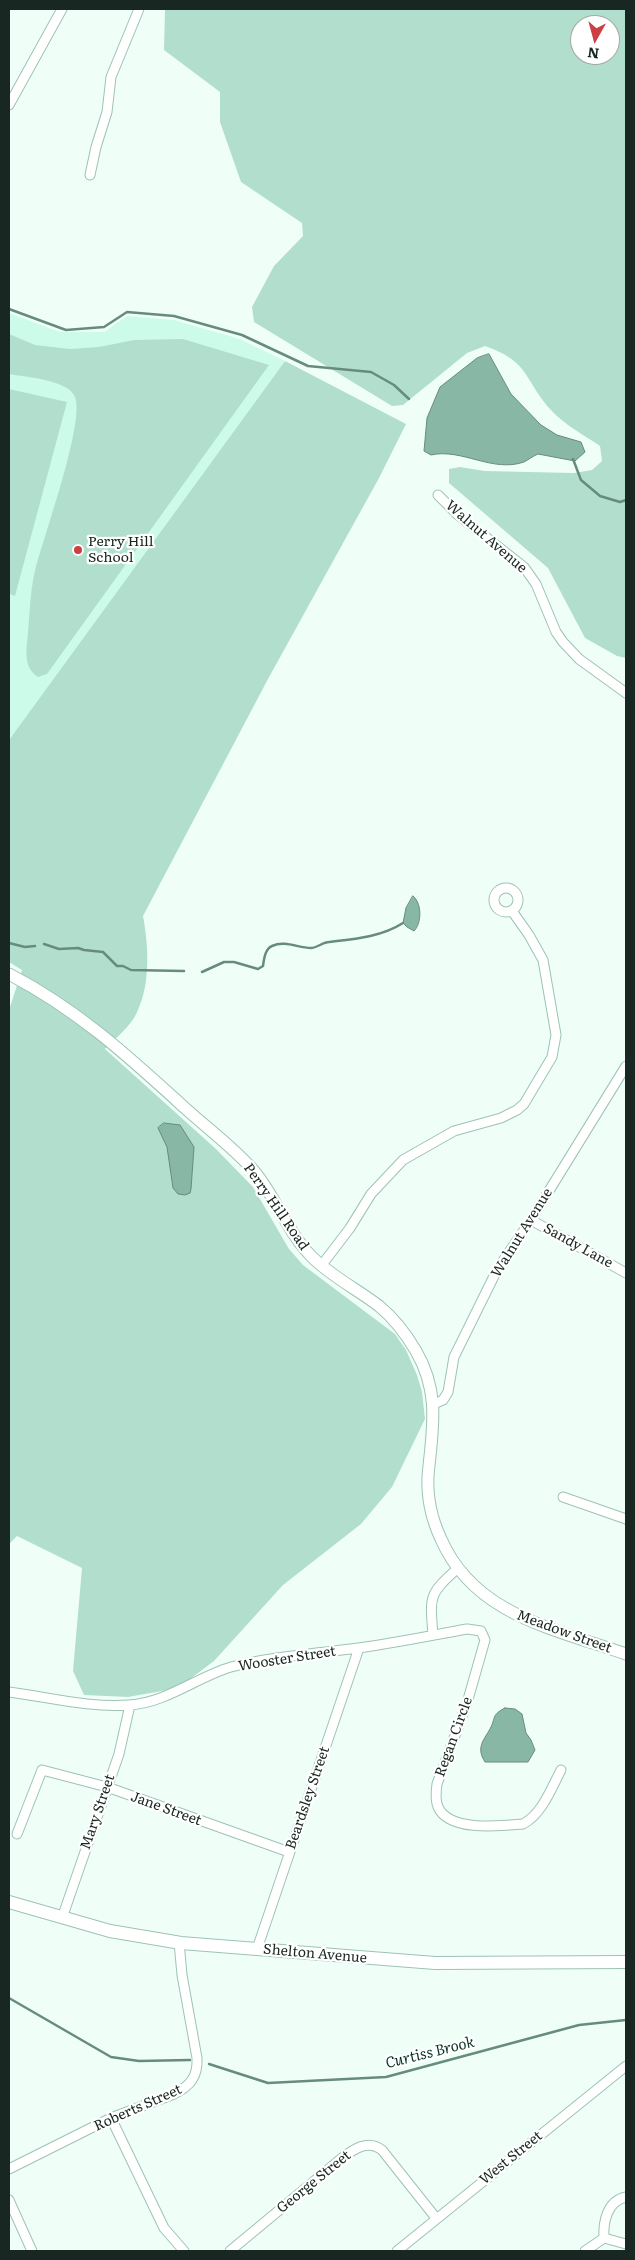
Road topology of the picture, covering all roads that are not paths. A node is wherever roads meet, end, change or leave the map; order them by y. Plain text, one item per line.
1 (62, 9) edge
2 (138, 9) edge
3 (9, 106) edge
4 (90, 175) dead end
5 (438, 495) dead end
6 (626, 693) edge
7 (512, 911) dead end
8 (9, 974) edge
9 (626, 1066) edge
10 (531, 1220) junction
11 (321, 1266) junction
12 (626, 1273) edge
13 (434, 1404) junction
14 (563, 1497) dead end
15 (626, 1519) edge
16 (458, 1568) junction
17 (481, 1631) joint
18 (433, 1635) junction
19 (359, 1648) junction
20 (626, 1654) edge
21 (9, 1692) edge
22 (130, 1706) junction
23 (561, 1770) dead end
24 (107, 1787) junction
25 (17, 1834) dead end
26 (289, 1852) junction
27 (9, 1902) edge
28 (62, 1918) junction
29 (179, 1942) junction
30 (257, 1949) junction
31 (626, 1962) edge
32 (626, 2066) edge
33 (111, 2118) junction
34 (9, 2169) edge
35 (626, 2197) edge
36 (9, 2200) edge
37 (436, 2218) junction
38 (604, 2238) junction
39 (626, 2244) edge
40 (32, 2251) edge
41 (184, 2251) edge
42 (230, 2251) edge
43 (396, 2251) edge
44 (586, 2251) edge

1 - 3 street
2 - 4 street
5 - 6 street, Walnut Avenue
7 - 11 street
8 - 11 street, Perry Hill Road
9 - 10 street, Walnut Avenue
10 - 12 street, Sandy Lane
10 - 13 street, Walnut Avenue
11 - 13 street, Perry Hill Road
13 - 16 street, Perry Hill Road
14 - 15 street
16 - 18 street
16 - 20 street, Meadow Street
17 - 18 street, Wooster Street
17 - 23 street, Regan Circle
18 - 19 street, Wooster Street
19 - 22 street, Wooster Street
19 - 26 street, Beardsley Street
21 - 22 street, Wooster Street
22 - 24 street, Mary Street
24 - 25 street, Jane Street
24 - 26 street, Jane Street
24 - 28 street, Mary Street
26 - 30 street, Beardsley Street
27 - 28 main road, Shelton Avenue
28 - 29 main road, Shelton Avenue
29 - 30 main road, Shelton Avenue
29 - 33 street, Roberts Street
30 - 31 main road, Shelton Avenue
32 - 37 street, West Street
33 - 34 street, Roberts Street
33 - 41 street
35 - 38 street
36 - 40 street
37 - 42 street, George Street
37 - 43 street, West Street
38 - 39 street
38 - 44 street

